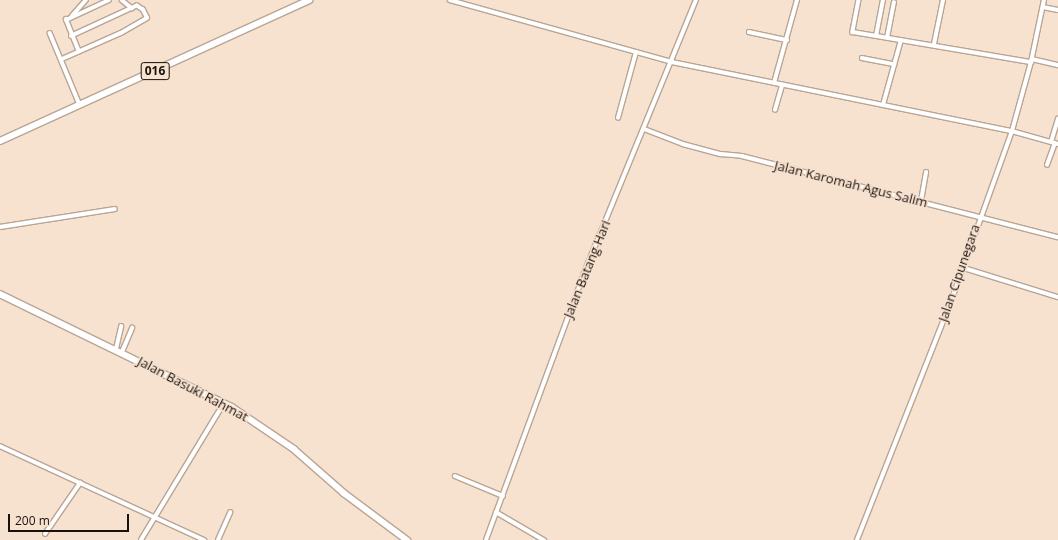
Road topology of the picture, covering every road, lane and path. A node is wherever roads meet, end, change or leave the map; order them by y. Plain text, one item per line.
1 (86, 0) edge
2 (109, 0) edge
3 (122, 0) edge
4 (310, 0) edge
5 (450, 0) edge
6 (696, 0) edge
7 (798, 0) edge
8 (859, 0) edge
9 (883, 0) edge
10 (943, 0) edge
11 (1044, 0) edge
12 (894, 3) dead end
13 (1043, 7) junction
14 (132, 8) junction
15 (1058, 10) edge
16 (71, 17) junction
17 (749, 32) dead end
18 (50, 33) dead end
19 (72, 36) junction
20 (876, 36) junction
21 (887, 38) junction
22 (787, 40) junction
23 (900, 40) junction
24 (934, 44) junction
25 (79, 52) junction
26 (636, 52) junction
27 (862, 58) dead end
28 (62, 59) junction
29 (1031, 61) junction
30 (672, 62) junction
31 (894, 64) junction
32 (1058, 65) edge
33 (774, 84) junction
34 (782, 85) junction
35 (80, 105) junction
36 (883, 105) junction
37 (775, 110) dead end
38 (618, 118) dead end
39 (1058, 119) edge
40 (644, 129) junction
41 (1012, 131) junction
42 (0, 141) edge
43 (1055, 143) edge
44 (1047, 165) dead end
45 (926, 172) dead end
46 (921, 201) junction
47 (115, 209) dead end
48 (979, 216) junction
49 (0, 227) edge
50 (1058, 237) edge
51 (962, 267) junction
52 (0, 294) edge
53 (1058, 297) edge
54 (121, 327) dead end
55 (132, 328) dead end
56 (116, 349) junction
57 (122, 352) junction
58 (224, 403) junction
59 (0, 446) edge
60 (456, 476) dead end
61 (80, 484) junction
62 (503, 496) junction
63 (496, 512) junction
64 (230, 513) dead end
65 (154, 517) junction
66 (45, 534) dead end
67 (141, 540) edge
68 (204, 540) edge
69 (218, 540) edge
70 (406, 540) edge
71 (486, 540) edge
72 (544, 540) edge
73 (857, 540) edge

1 - 16 street
2 - 16 street
3 - 14 street
4 - 35 main road, 016
5 - 26 street
6 - 30 street, Jalan Batang Hari
7 - 22 street
8 - 20 street
9 - 20 street
10 - 24 street
11 - 13 street, Jalan Cipunegara
12 - 21 street
13 - 15 street
13 - 29 street, Jalan Cipunegara
14 - 19 street
14 - 25 street
16 - 19 street
17 - 22 street
18 - 28 street
19 - 25 street
20 - 21 street
21 - 23 street
22 - 33 street
23 - 24 street
23 - 31 street
24 - 29 street
25 - 28 street
26 - 30 street
26 - 38 street
27 - 31 street
28 - 35 street
29 - 32 street
29 - 41 street, Jalan Cipunegara
30 - 33 street
30 - 40 street, Jalan Batang Hari
31 - 36 street
33 - 34 street
34 - 36 street
34 - 37 street
35 - 42 main road, 016
36 - 41 street
39 - 43 street
40 - 46 street, Jalan Karomah Agus Salim
40 - 62 street, Jalan Batang Hari
41 - 43 street
41 - 48 street, Jalan Cipunegara
43 - 44 street
45 - 46 street
46 - 48 street, Jalan Karomah Agus Salim
47 - 49 street
48 - 50 street, Jalan Karomah Agus Salim
48 - 51 street, Jalan Cipunegara
51 - 53 street
51 - 73 street, Jalan Cipunegara
52 - 56 main road, Jalan Basuki Rahmat
54 - 56 street
55 - 57 street
56 - 57 main road, Jalan Basuki Rahmat
57 - 58 main road, Jalan Basuki Rahmat
58 - 65 street
58 - 70 main road, Jalan Basuki Rahmat
59 - 61 street
60 - 62 street
61 - 65 street
61 - 66 street
62 - 63 street, Jalan Batang Hari
63 - 71 street, Jalan Batang Hari
63 - 72 street
64 - 69 street
65 - 67 street
65 - 68 street

